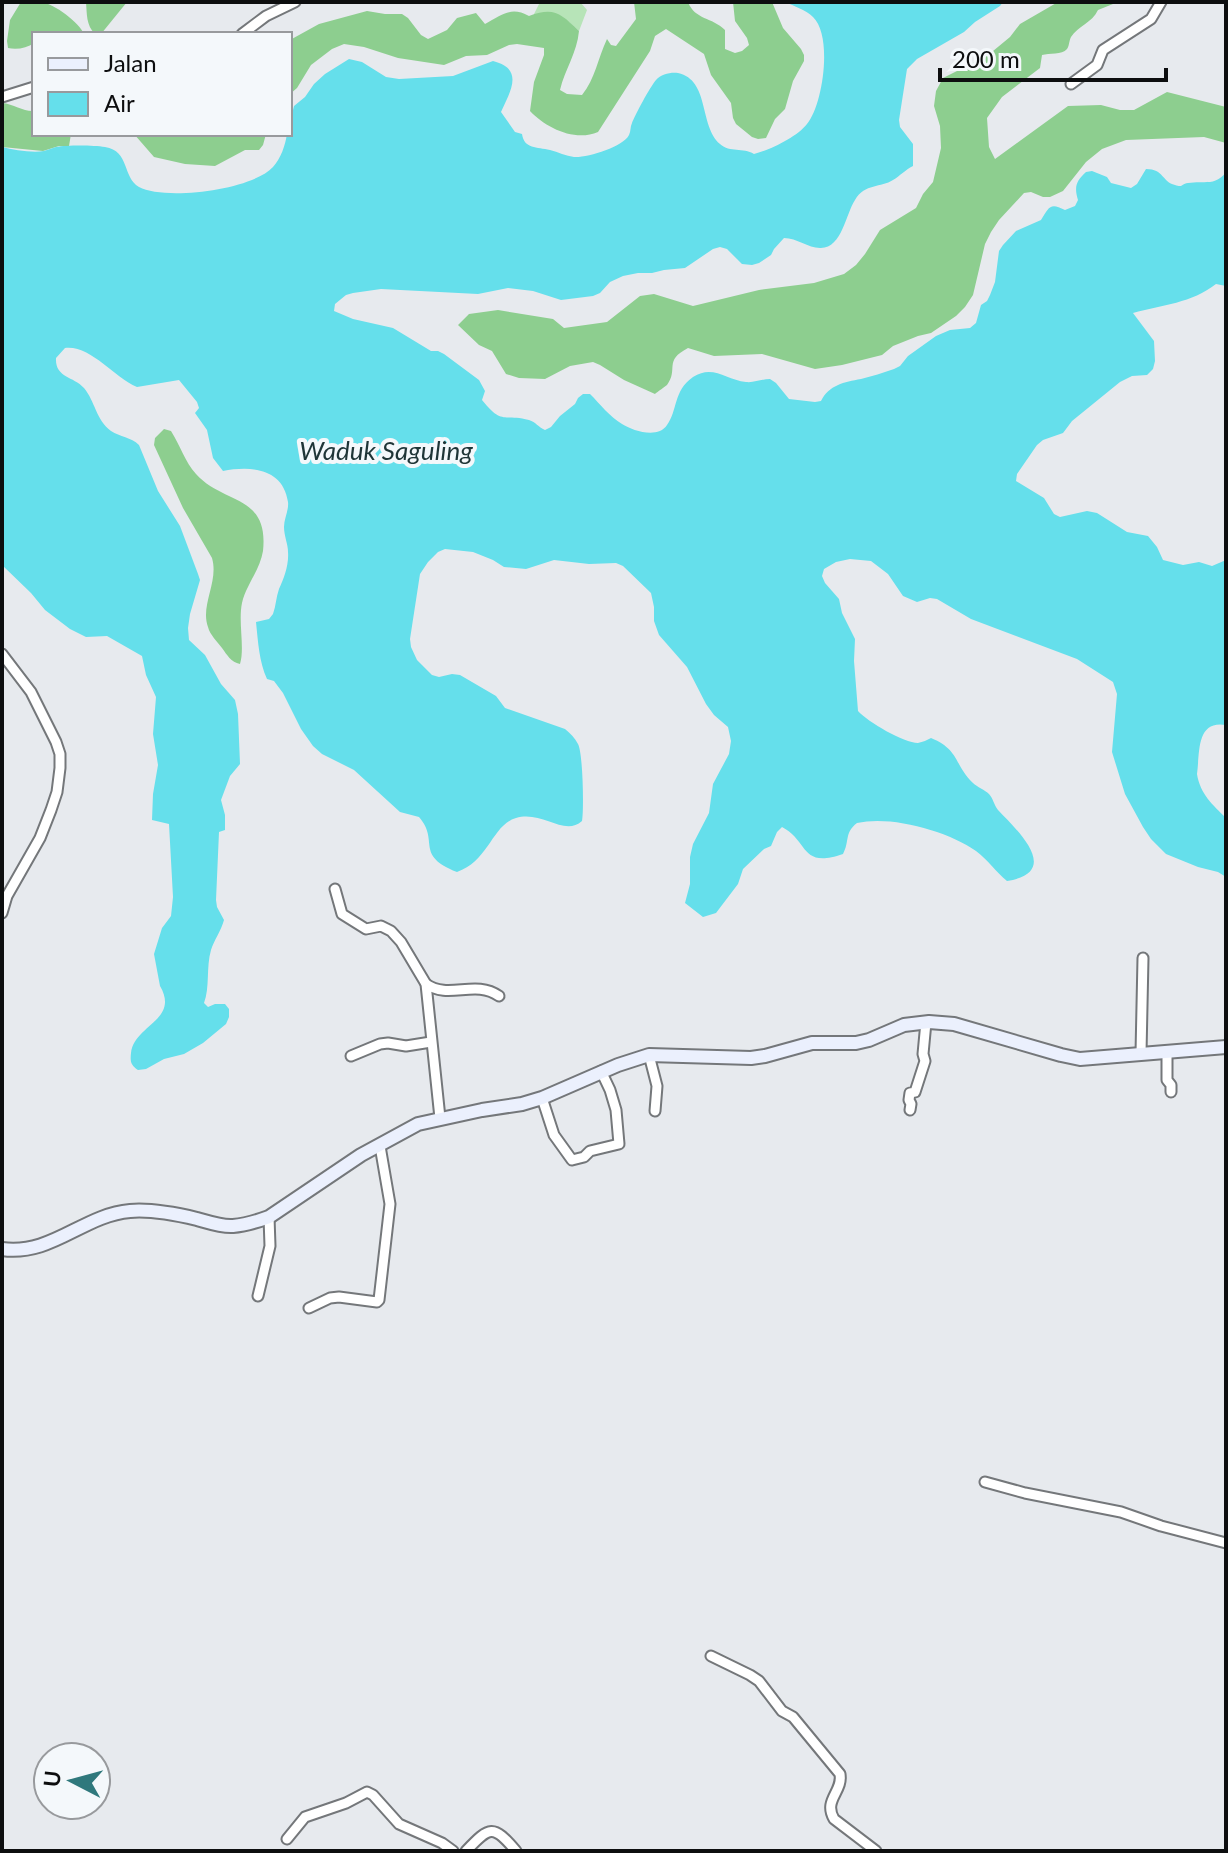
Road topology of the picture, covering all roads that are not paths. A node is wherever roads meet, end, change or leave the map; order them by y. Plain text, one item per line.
1 (295, 2) edge
2 (1161, 2) edge
3 (245, 32) edge
4 (1071, 84) dead end
5 (32, 88) edge
6 (2, 97) edge
7 (2, 654) edge
8 (335, 889) dead end
9 (2, 913) edge
10 (1143, 958) dead end
11 (426, 984) junction
12 (499, 996) dead end
13 (926, 1022) junction
14 (431, 1042) junction
15 (1226, 1047) edge
16 (1167, 1051) junction
17 (1141, 1053) junction
18 (649, 1055) junction
19 (351, 1056) dead end
20 (601, 1071) junction
21 (1171, 1092) dead end
22 (542, 1098) junction
23 (910, 1110) dead end
24 (655, 1111) dead end
25 (440, 1118) junction
26 (380, 1146) junction
27 (269, 1217) junction
28 (2, 1249) edge
29 (258, 1296) dead end
30 (309, 1308) dead end
31 (985, 1482) dead end
32 (1226, 1543) edge
33 (711, 1656) dead end
34 (287, 1839) dead end
35 (453, 1851) edge
36 (466, 1851) edge
37 (516, 1851) edge
38 (876, 1851) edge

1 - 3 street
2 - 4 street
5 - 6 street
7 - 9 street
8 - 11 street
10 - 17 street
11 - 12 street
11 - 14 street
13 - 17 main road
13 - 18 main road
13 - 23 street
14 - 19 street
14 - 25 street
15 - 16 main road
16 - 17 main road
16 - 21 street
18 - 20 main road
18 - 24 street
20 - 22 main road
20 - 22 street
22 - 25 main road
25 - 26 main road
26 - 27 main road
26 - 30 street
27 - 28 main road
27 - 29 street
31 - 32 street
33 - 38 street
34 - 35 street
36 - 37 street

